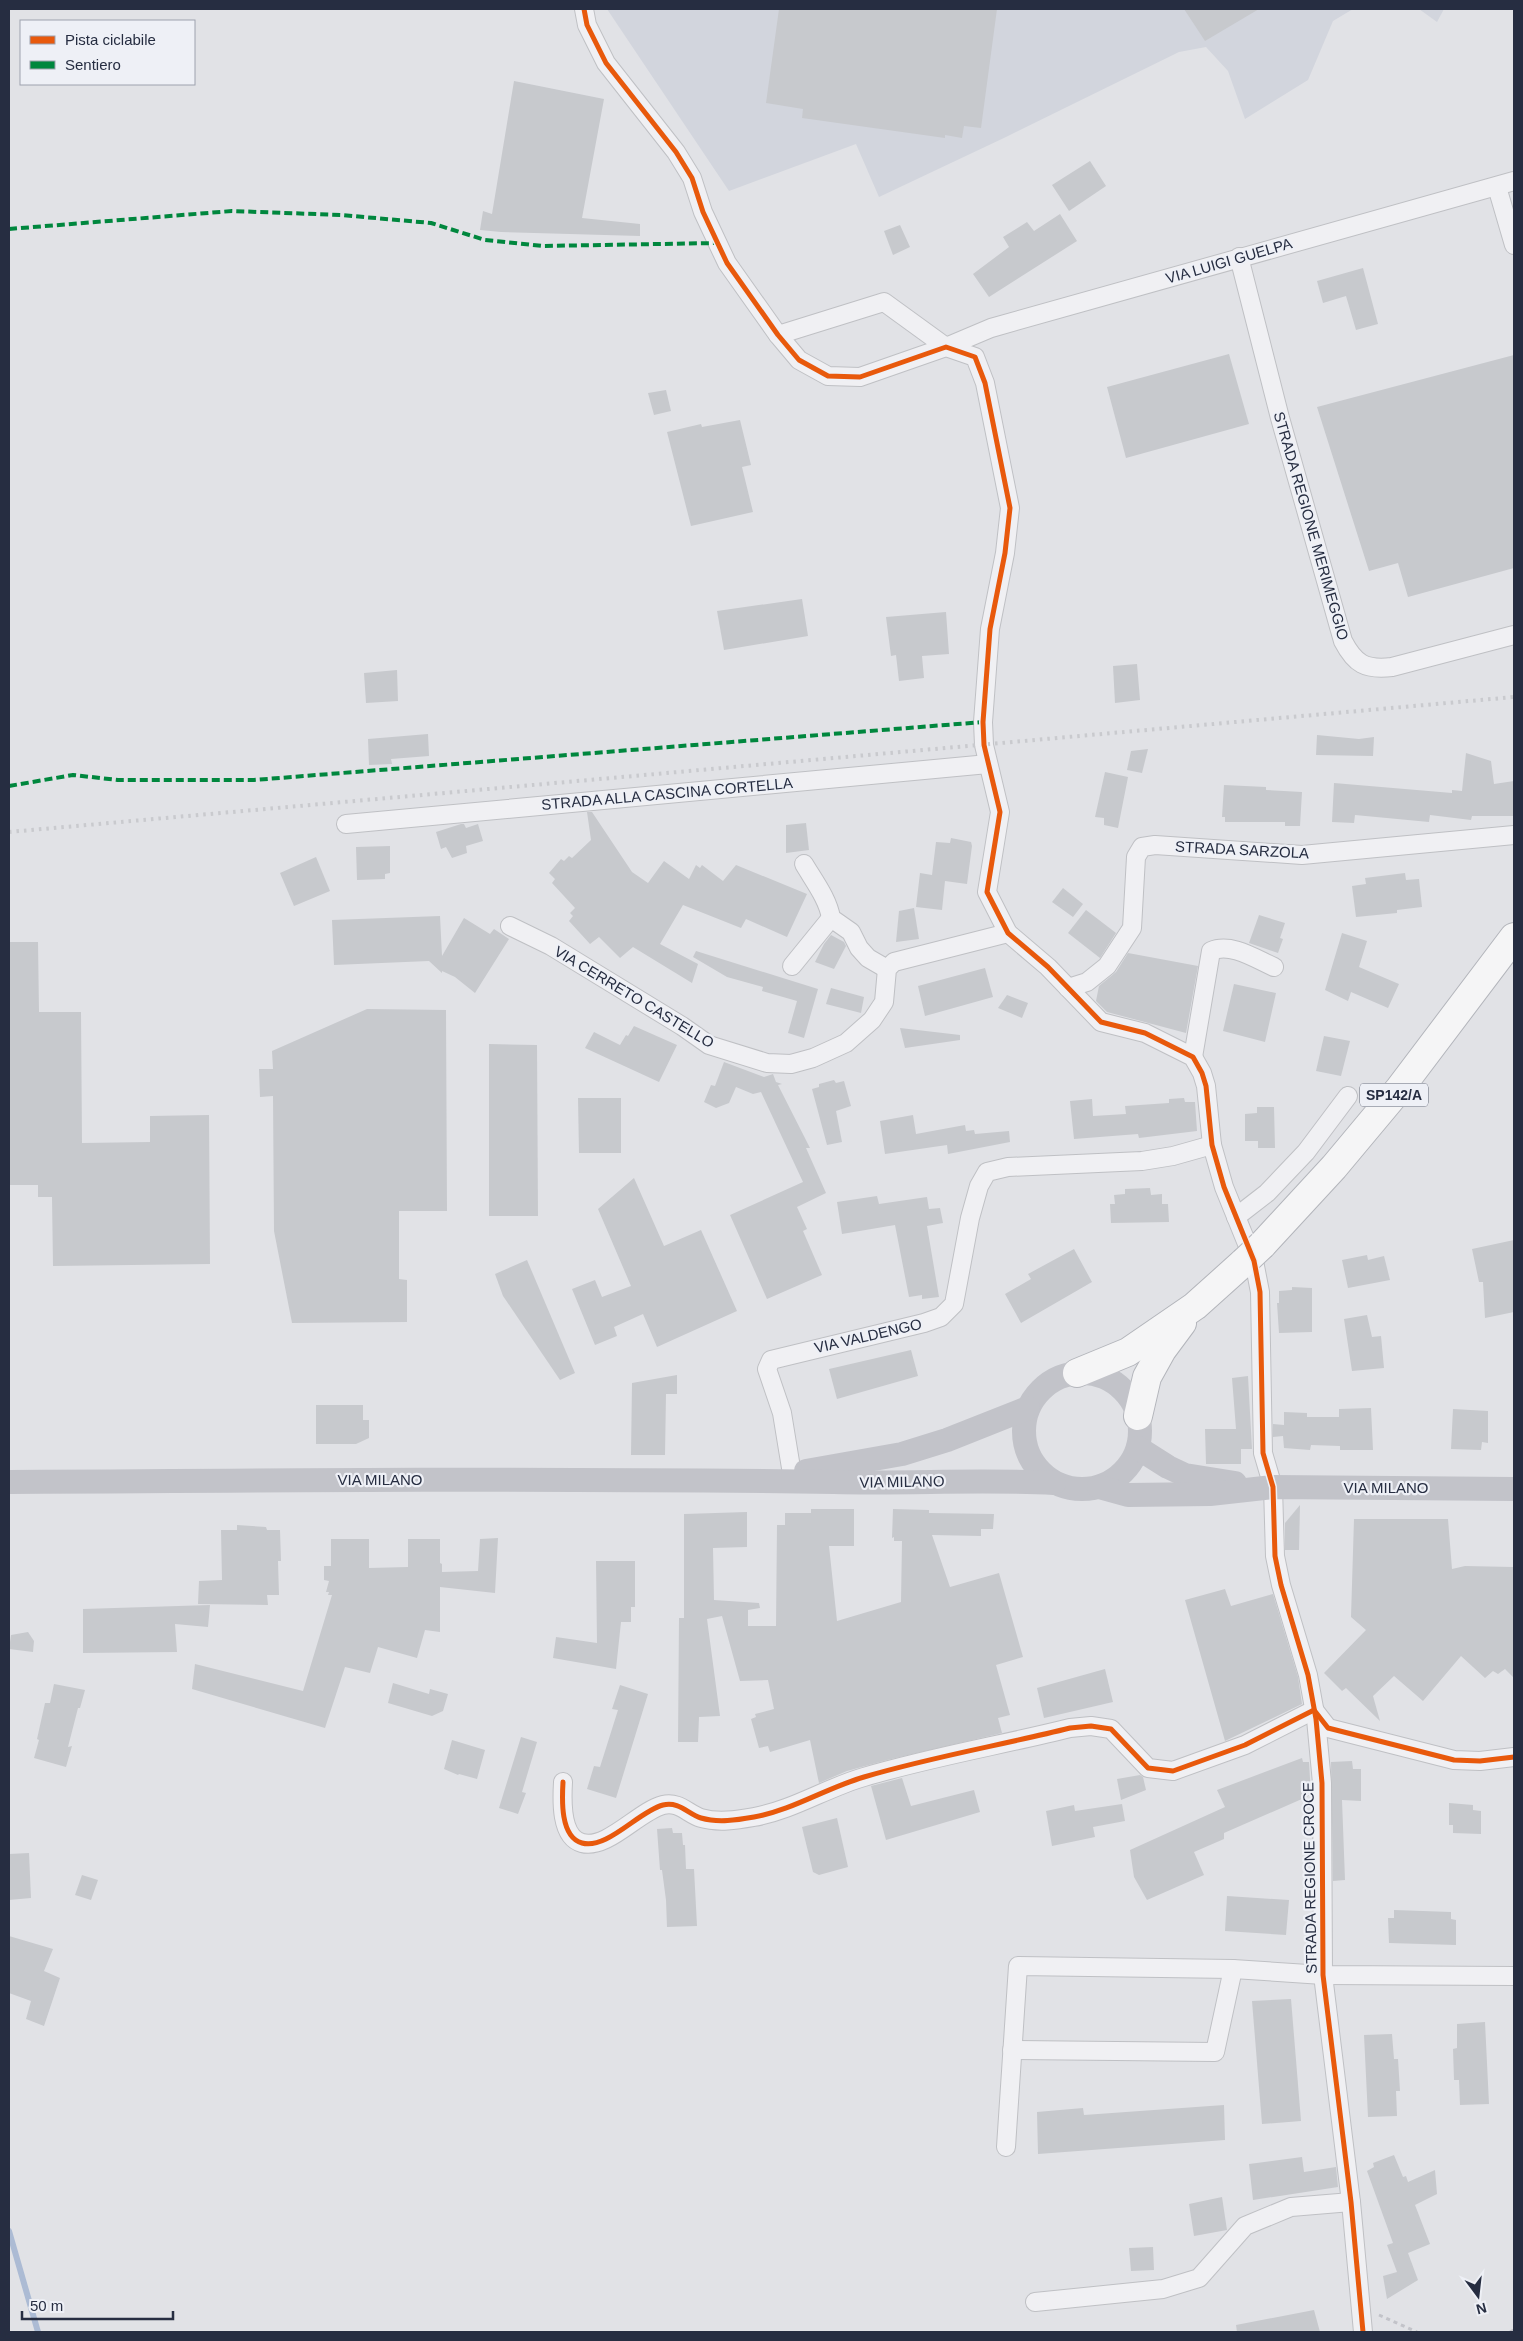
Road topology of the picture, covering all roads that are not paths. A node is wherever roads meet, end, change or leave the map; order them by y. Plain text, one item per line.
1 (584, 9) edge
2 (1514, 181) edge
3 (1497, 187) junction
4 (1514, 246) edge
5 (1239, 258) junction
6 (778, 335) junction
7 (946, 347) junction
8 (1514, 635) edge
9 (988, 764) junction
10 (346, 824) dead end
11 (1514, 835) edge
12 (804, 864) dead end
13 (832, 918) junction
14 (510, 926) dead end
15 (1008, 933) junction
16 (1514, 937) edge
17 (792, 966) dead end
18 (1274, 967) dead end
19 (887, 969) junction
20 (1068, 988) junction
21 (1194, 1057) junction
22 (1348, 1096) dead end
23 (1212, 1145) junction
24 (1236, 1218) junction
25 (1195, 1306) junction
26 (1078, 1373) junction
27 (1028, 1408) junction
28 (1138, 1416) junction
29 (1138, 1448) junction
30 (792, 1474) junction
31 (750, 1481) junction
32 (9, 1482) edge
33 (1054, 1483) junction
34 (1099, 1487) junction
35 (1266, 1488) junction
36 (1514, 1489) edge
37 (1314, 1710) junction
38 (1514, 1757) edge
39 (563, 1782) dead end
40 (1233, 1969) junction
41 (1323, 1974) junction
42 (1514, 1976) edge
43 (1012, 2050) junction
44 (1006, 2147) dead end
45 (1352, 2202) junction
46 (1035, 2302) dead end
47 (1362, 2332) edge

1 - 6 street
2 - 3 street, VIA LUIGI GUELPA
3 - 4 street
3 - 5 street, VIA LUIGI GUELPA
5 - 7 street, VIA LUIGI GUELPA
5 - 8 street, STRADA REGIONE MERIMEGGIO
6 - 7 street
6 - 7 street
7 - 9 street
9 - 10 street, STRADA ALLA CASCINA CORTELLA
9 - 15 street
11 - 20 street, STRADA SARZOLA
12 - 13 street
13 - 17 street
13 - 19 street
14 - 19 street, VIA CERRETO CASTELLO
15 - 19 street
15 - 20 street
16 - 25 highway, SP142/A
18 - 21 street
20 - 21 street
21 - 23 street
22 - 24 street
23 - 24 street
23 - 30 street, VIA VALDENGO
24 - 35 street
25 - 26 highway, SP142/A
25 - 28 highway, SP142/A
26 - 27 main road
26 - 28 main road
27 - 30 main road, VIA MILANO
27 - 33 main road
28 - 29 main road
29 - 34 main road
29 - 35 main road, VIA MILANO
30 - 31 main road, VIA MILANO
31 - 32 main road, VIA MILANO
31 - 33 main road, VIA MILANO
33 - 34 main road
34 - 35 main road, VIA MILANO
35 - 36 main road, VIA MILANO
35 - 37 street, STRADA REGIONE CROCE
37 - 38 street
37 - 39 street
37 - 41 street, STRADA REGIONE CROCE
40 - 41 street, STRADA REGIONE CROCE
40 - 43 street
40 - 43 street, STRADA REGIONE CROCE
41 - 42 street
41 - 45 street, STRADA REGIONE CROCE
43 - 44 street, STRADA REGIONE CROCE
45 - 46 street
45 - 47 street, STRADA REGIONE CROCE

